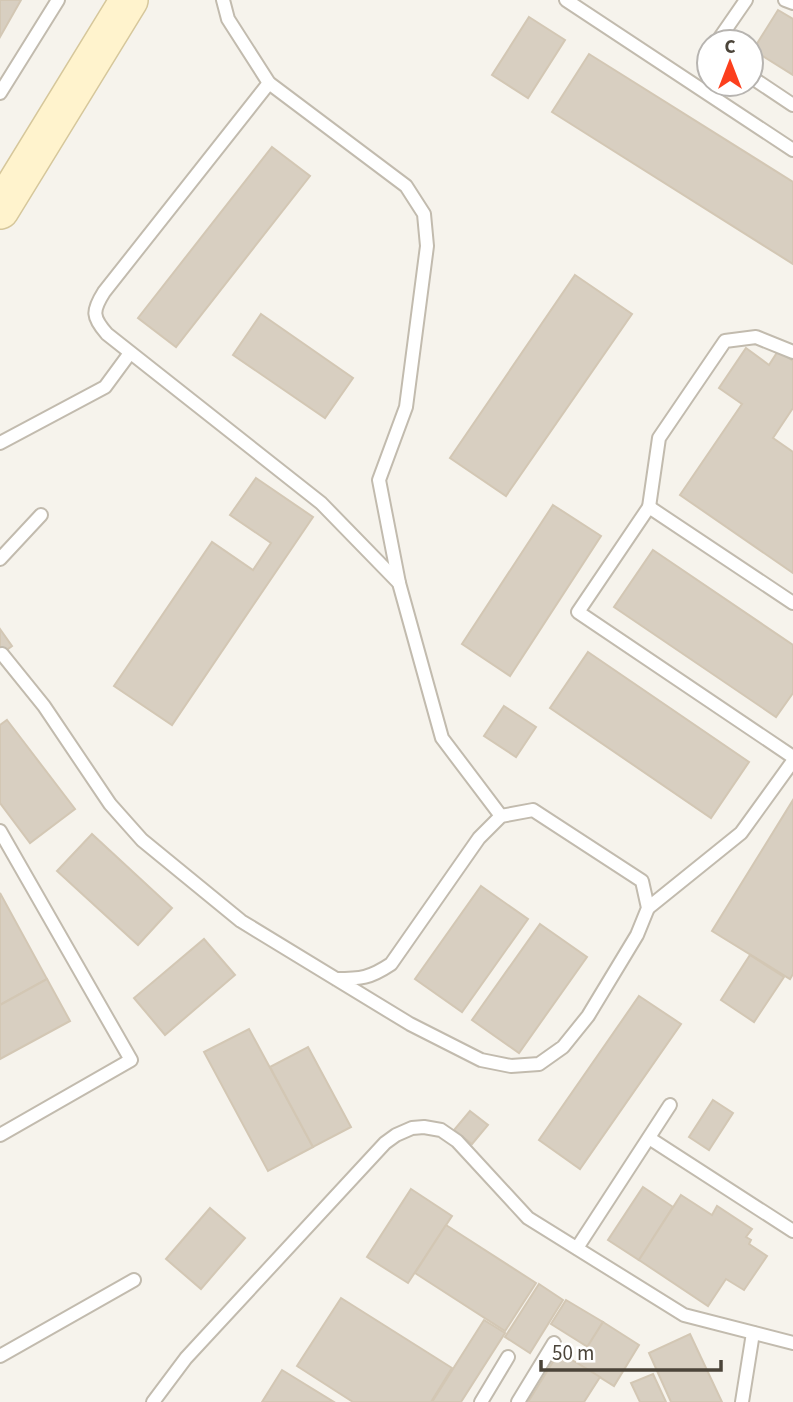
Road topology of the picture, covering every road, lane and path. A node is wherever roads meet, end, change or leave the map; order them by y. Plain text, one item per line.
1 (58, 0) edge
2 (129, 0) edge
3 (223, 0) edge
4 (566, 0) edge
5 (746, 0) edge
6 (785, 0) edge
7 (793, 3) edge
8 (727, 28) edge
9 (269, 83) junction
10 (765, 86) edge
11 (0, 93) edge
12 (793, 105) edge
13 (793, 150) edge
14 (0, 210) edge
15 (793, 352) edge
16 (130, 353) junction
17 (0, 443) edge
18 (649, 506) junction
19 (41, 515) dead end
20 (0, 559) edge
21 (399, 583) junction
22 (793, 603) edge
23 (2, 654) edge
24 (793, 759) edge
25 (501, 816) junction
26 (0, 831) edge
27 (648, 908) junction
28 (336, 979) junction
29 (670, 1105) dead end
30 (0, 1135) edge
31 (649, 1138) junction
32 (793, 1231) edge
33 (577, 1248) junction
34 (134, 1280) dead end
35 (753, 1333) junction
36 (554, 1343) dead end
37 (793, 1343) edge
38 (0, 1356) edge
39 (508, 1357) dead end
40 (153, 1402) edge
41 (481, 1402) edge
42 (518, 1402) edge
43 (742, 1402) edge

1 - 11 lane
2 - 14 street
3 - 9 lane
4 - 13 lane
5 - 8 lane
6 - 7 lane
9 - 16 lane
9 - 21 lane
10 - 12 lane
15 - 18 lane
16 - 17 lane
16 - 21 lane
18 - 22 lane
18 - 24 lane
19 - 20 lane
21 - 25 lane
23 - 28 lane
24 - 27 lane
25 - 27 lane
25 - 28 lane
26 - 30 lane
27 - 28 lane
29 - 31 lane
31 - 32 lane
31 - 33 lane
33 - 35 lane
33 - 40 lane
34 - 38 lane
35 - 37 lane
35 - 43 lane
36 - 42 lane
39 - 41 lane

